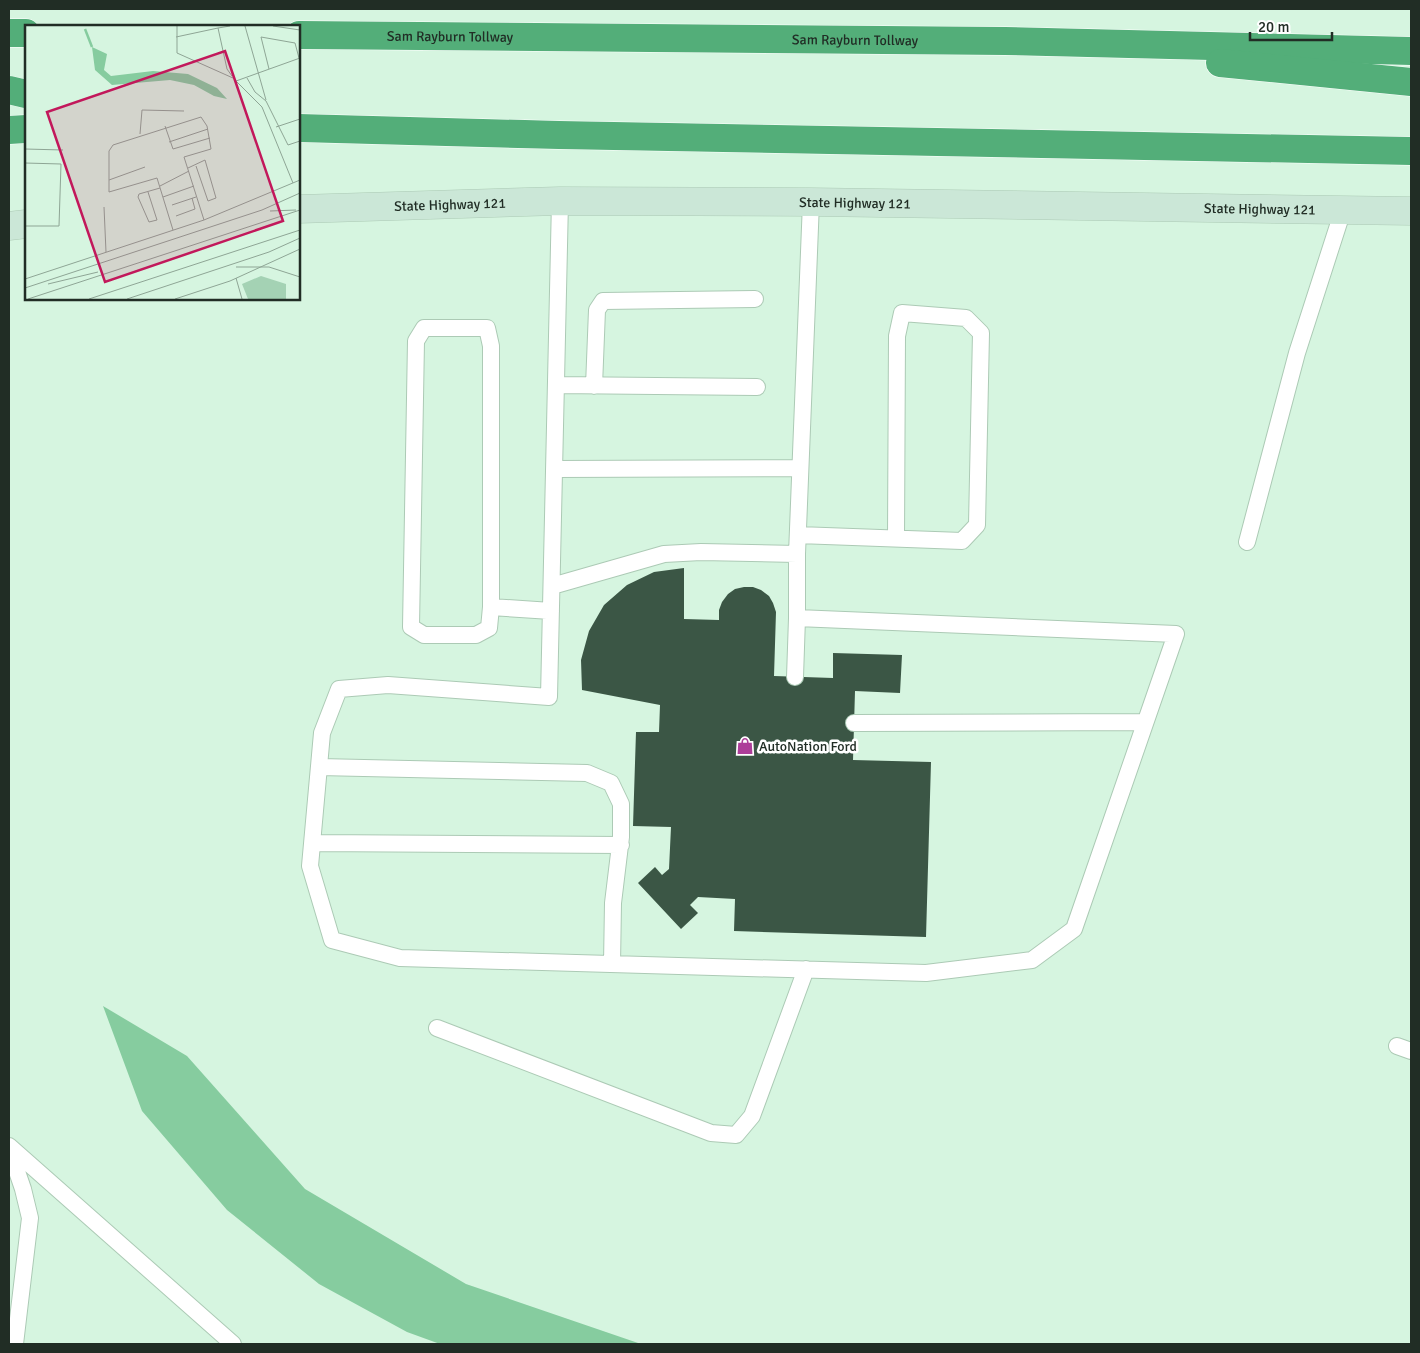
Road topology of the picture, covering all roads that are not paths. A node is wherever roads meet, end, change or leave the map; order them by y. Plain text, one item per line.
1 (9, 33) edge
2 (25, 33) edge
3 (300, 35) edge
4 (1005, 42) junction
5 (1411, 51) edge
6 (1411, 82) edge
7 (9, 90) edge
8 (25, 94) edge
9 (300, 128) edge
10 (25, 129) edge
11 (9, 130) edge
12 (1411, 151) edge
13 (560, 200) junction
14 (811, 202) junction
15 (300, 209) edge
16 (1343, 210) junction
17 (1411, 211) edge
18 (25, 224) edge
19 (9, 226) edge
20 (755, 300) dead end
21 (556, 385) junction
22 (594, 386) junction
23 (758, 387) dead end
24 (800, 468) junction
25 (554, 469) junction
26 (798, 535) junction
27 (896, 538) junction
28 (1247, 542) dead end
29 (797, 554) junction
30 (552, 586) junction
31 (491, 607) junction
32 (551, 611) junction
33 (797, 618) junction
34 (795, 676) dead end
35 (1145, 722) junction
36 (854, 723) dead end
37 (319, 767) junction
38 (312, 843) junction
39 (621, 845) junction
40 (612, 964) junction
41 (806, 969) junction
42 (437, 1028) dead end
43 (9, 1147) edge
44 (15, 1344) edge
45 (233, 1344) edge

1 - 2 highway
3 - 4 highway, Sam Rayburn Tollway
4 - 5 highway, Sam Rayburn Tollway
4 - 6 highway
7 - 8 highway
9 - 12 highway
10 - 11 highway
13 - 14 main road, State Highway 121
13 - 15 main road, State Highway 121
13 - 21 lane
14 - 16 main road, State Highway 121
14 - 24 lane
16 - 17 main road, State Highway 121
16 - 28 lane
18 - 19 main road
20 - 22 lane
21 - 22 lane
21 - 25 lane
22 - 23 lane
24 - 25 lane
24 - 26 lane
25 - 30 lane
26 - 27 lane
26 - 29 lane
27 - 27 lane
29 - 30 lane
29 - 33 lane
30 - 32 lane
31 - 31 lane
31 - 32 lane
32 - 37 lane
33 - 34 lane
33 - 35 lane
35 - 36 lane
35 - 41 lane
37 - 38 lane
37 - 39 lane
38 - 39 lane
38 - 40 lane
39 - 40 lane
40 - 41 lane
41 - 42 lane
43 - 44 lane
43 - 45 lane

